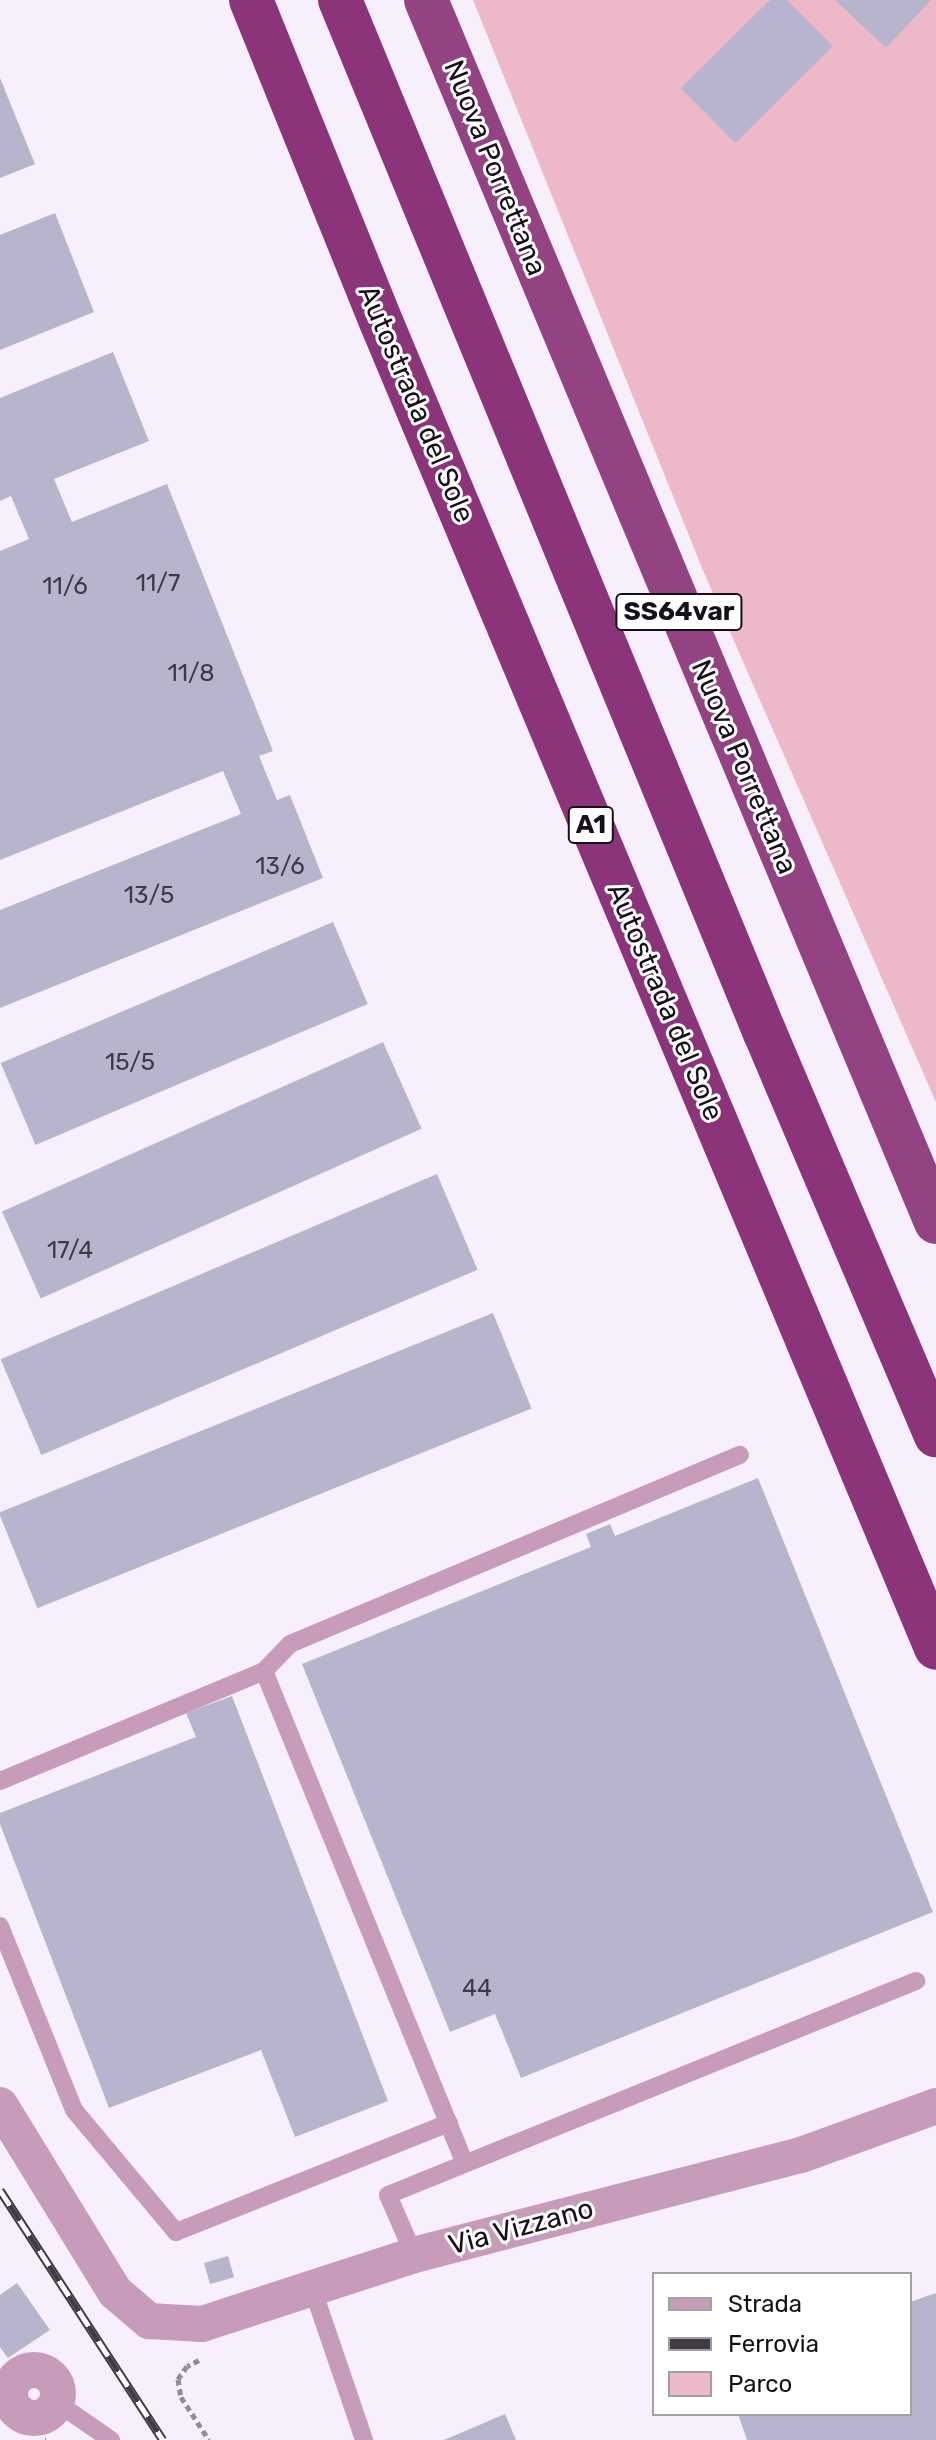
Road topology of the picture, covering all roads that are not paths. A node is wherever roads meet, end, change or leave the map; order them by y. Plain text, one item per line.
1 (251, 0) edge
2 (340, 0) edge
3 (426, 0) edge
4 (936, 1222) edge
5 (936, 1435) edge
6 (740, 1455) dead end
7 (936, 1648) edge
8 (264, 1671) junction
9 (0, 1781) edge
10 (0, 1926) edge
11 (916, 1981) dead end
12 (0, 2105) edge
13 (936, 2106) edge
14 (449, 2123) junction
15 (465, 2164) junction
16 (414, 2255) junction
17 (312, 2287) junction
18 (6, 2396) edge
19 (56, 2402) joint
20 (111, 2440) edge
21 (364, 2440) edge

1 - 7 highway, Autostrada del Sole / A1
2 - 5 highway
3 - 4 highway, Nuova Porrettana / SS64var
6 - 8 lane
8 - 9 lane
8 - 14 lane
10 - 14 lane
11 - 15 lane
12 - 17 street, Via Vizzano
13 - 16 street, Via Vizzano
14 - 15 lane
15 - 16 lane
16 - 17 street, Via Vizzano
17 - 21 lane
18 - 19 street
19 - 20 lane

